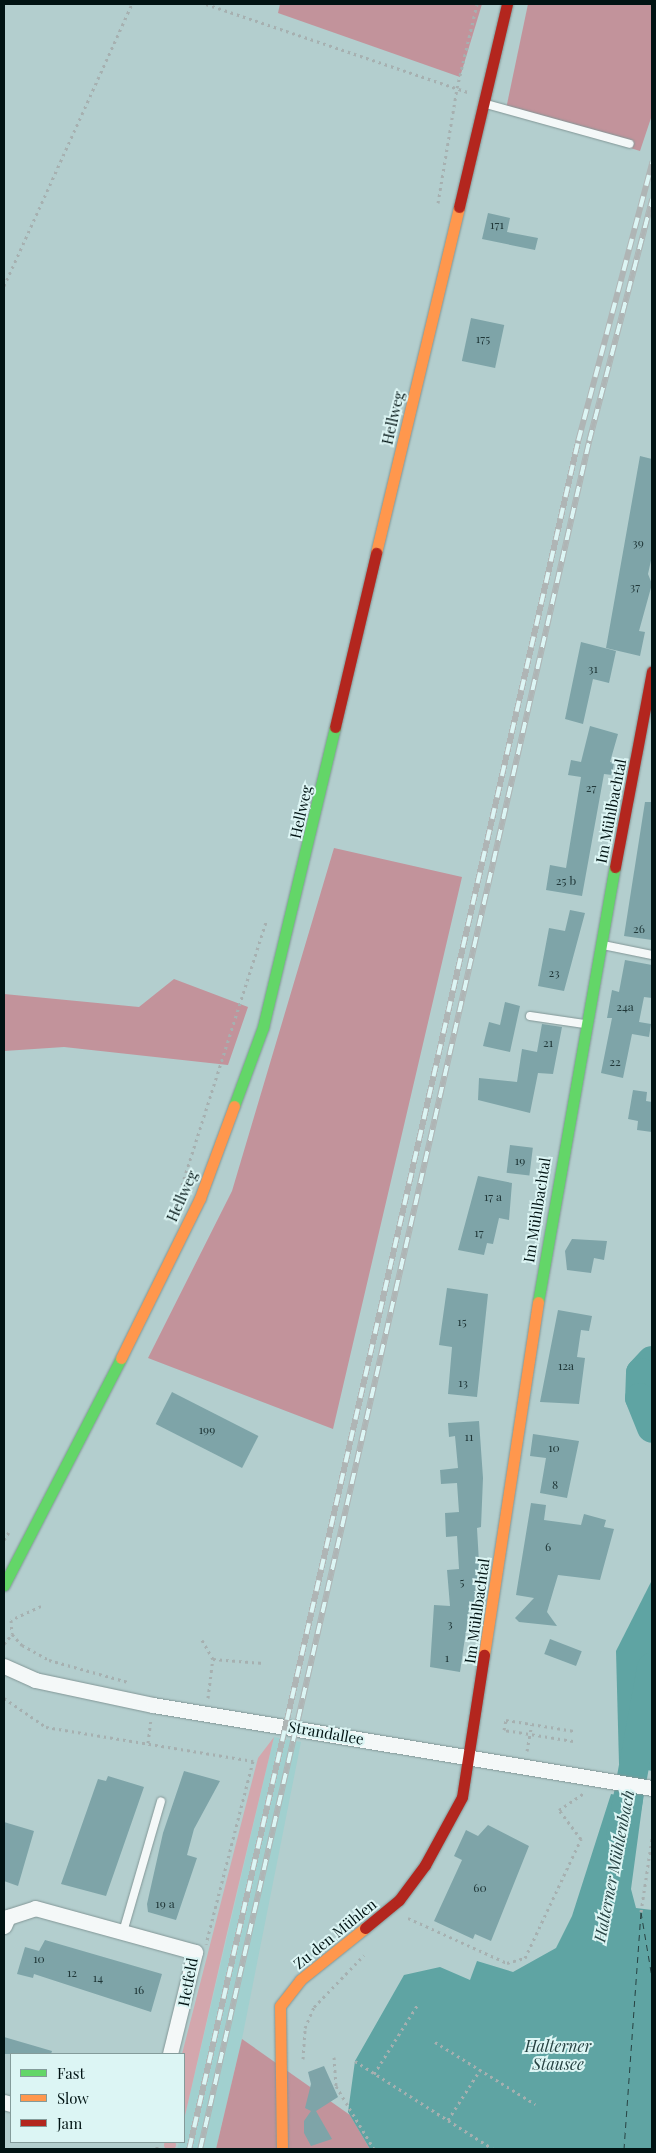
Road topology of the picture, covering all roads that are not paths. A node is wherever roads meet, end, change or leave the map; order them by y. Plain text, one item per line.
1 (506, 4) edge
2 (485, 100) junction
3 (630, 144) dead end
4 (652, 671) edge
5 (648, 715) edge
6 (601, 945) junction
7 (652, 955) edge
8 (530, 1016) dead end
9 (586, 1025) junction
10 (4, 1585) edge
11 (4, 1666) edge
12 (470, 1757) junction
13 (652, 1788) edge
14 (162, 1801) dead end
15 (4, 1926) edge
16 (123, 1932) junction
17 (170, 2053) edge
18 (282, 2149) edge

1 - 2 street, Hellweg
2 - 3 lane
2 - 10 street, Hellweg
4 - 5 street, Im Mühlbachtal
5 - 6 street, Im Mühlbachtal
6 - 7 lane
6 - 9 street, Im Mühlbachtal
8 - 9 lane
9 - 12 street, Im Mühlbachtal
11 - 12 street, Strandallee
12 - 13 street, Strandallee
12 - 18 street, Zu den Mühlen
14 - 16 lane
15 - 16 street, Hetfeld
16 - 17 street, Hetfeld

